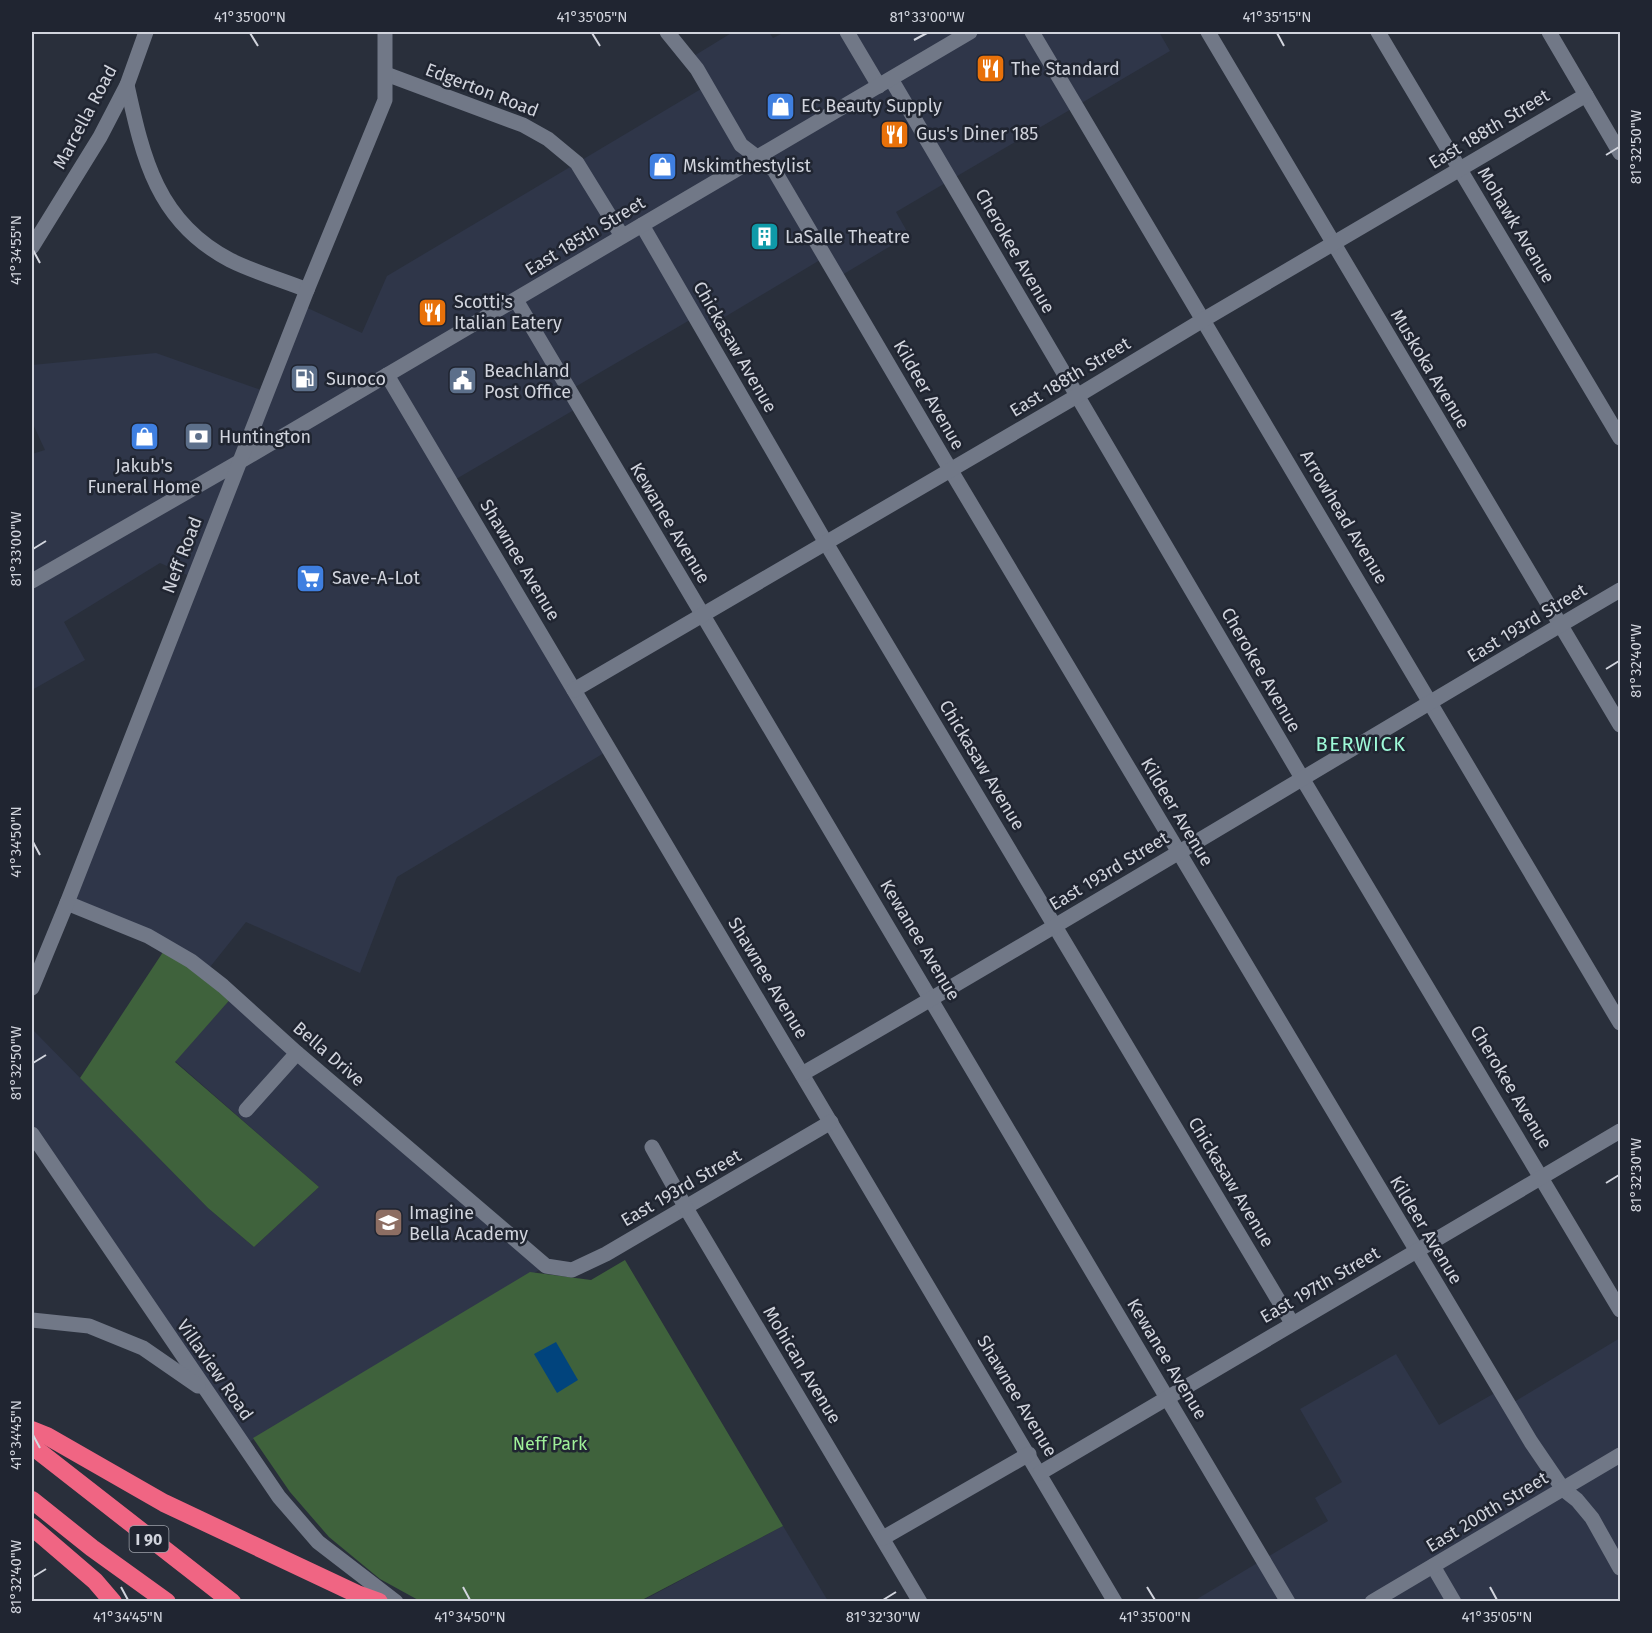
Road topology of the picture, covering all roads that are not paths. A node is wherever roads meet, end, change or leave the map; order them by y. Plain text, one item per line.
1 (146, 32) edge
2 (385, 32) edge
3 (667, 32) edge
4 (847, 32) edge
5 (969, 32) edge
6 (1032, 32) edge
7 (1208, 32) edge
8 (1377, 32) edge
9 (1549, 32) edge
10 (386, 74) junction
11 (885, 82) junction
12 (127, 85) junction
13 (1586, 95) junction
14 (1620, 153) edge
15 (757, 158) junction
16 (1459, 169) junction
17 (642, 225) junction
18 (622, 236) junction
19 (1333, 245) junction
20 (32, 247) edge
21 (307, 290) junction
22 (516, 300) junction
23 (1203, 320) junction
24 (387, 375) junction
25 (1077, 396) junction
26 (1620, 438) edge
27 (239, 462) junction
28 (950, 470) junction
29 (826, 543) junction
30 (32, 580) edge
31 (1620, 590) edge
32 (703, 616) junction
33 (1560, 625) junction
34 (574, 690) junction
35 (1432, 702) junction
36 (1620, 725) edge
37 (1302, 778) junction
38 (1179, 852) junction
39 (67, 903) junction
40 (1055, 926) junction
41 (32, 988) edge
42 (932, 999) junction
43 (1620, 1023) edge
44 (297, 1053) junction
45 (802, 1074) junction
46 (246, 1110) dead end
47 (831, 1122) junction
48 (1620, 1131) edge
49 (32, 1134) edge
50 (652, 1147) dead end
51 (1542, 1178) junction
52 (686, 1208) junction
53 (1417, 1252) junction
54 (546, 1266) joint
55 (1620, 1310) edge
56 (32, 1320) edge
57 (1292, 1323) junction
58 (208, 1393) junction
59 (1168, 1399) junction
60 (32, 1430) edge
61 (32, 1446) edge
62 (1029, 1454) junction
63 (1620, 1455) edge
64 (1040, 1473) junction
65 (1563, 1489) junction
66 (32, 1500) edge
67 (32, 1527) edge
68 (883, 1538) junction
69 (1433, 1566) junction
70 (1620, 1568) edge
71 (112, 1602) edge
72 (167, 1602) edge
73 (232, 1602) edge
74 (379, 1602) edge
75 (396, 1602) edge
76 (920, 1602) edge
77 (1115, 1602) edge
78 (1288, 1602) edge
79 (1372, 1602) edge
80 (1454, 1602) edge

1 - 12 street, Marcella Road
2 - 10 street, Neff Road
3 - 15 street, Kildeer Avenue
4 - 11 street, Cherokee Avenue
5 - 11 street, East 185th Street
6 - 23 street, Arrowhead Avenue
7 - 19 street, Muskoka Avenue
8 - 16 street, Mohawk Avenue
9 - 13 street
10 - 18 street, Edgerton Road
10 - 21 street, Neff Road
11 - 15 street, East 185th Street
11 - 25 street, Cherokee Avenue
12 - 20 street, Marcella Road
12 - 21 street
13 - 14 street
13 - 16 street, East 188th Street
15 - 17 street, East 185th Street
15 - 28 street, Kildeer Avenue
16 - 19 street, East 188th Street
16 - 26 street, Mohawk Avenue
17 - 18 street, East 185th Street
17 - 29 street, Chickasaw Avenue
18 - 22 street, East 185th Street
19 - 23 street, East 188th Street
19 - 33 street, Muskoka Avenue
21 - 27 street, Neff Road
22 - 24 street, East 185th Street
22 - 32 street, Kewanee Avenue
23 - 25 street, East 188th Street
23 - 35 street, Arrowhead Avenue
24 - 27 street, East 185th Street
24 - 34 street, Shawnee Avenue
25 - 28 street, East 188th Street
25 - 37 street, Cherokee Avenue
27 - 30 street, East 185th Street
27 - 39 street, Neff Road
28 - 29 street, East 188th Street
28 - 38 street, Kildeer Avenue
29 - 32 street, East 188th Street
29 - 40 street, Chickasaw Avenue
31 - 33 street, East 193rd Street
32 - 34 street, East 188th Street
32 - 42 street, Kewanee Avenue
33 - 35 street, East 193rd Street
33 - 36 street, Muskoka Avenue
34 - 45 street, Shawnee Avenue
35 - 37 street, East 193rd Street
35 - 43 street, Arrowhead Avenue
37 - 38 street, East 193rd Street
37 - 51 street, Cherokee Avenue
38 - 40 street, East 193rd Street
38 - 53 street, Kildeer Avenue
39 - 41 street, Neff Road
39 - 44 street, Bella Drive
40 - 42 street, East 193rd Street
40 - 57 street, Chickasaw Avenue
42 - 45 street, East 193rd Street
42 - 59 street, Kewanee Avenue
44 - 46 street
44 - 54 street, Bella Drive
45 - 47 street, Shawnee Avenue
47 - 52 street, East 193rd Street
47 - 62 street, Shawnee Avenue
48 - 51 street, East 197th Street
49 - 58 street, Villaview Road
50 - 52 street, Mohican Avenue
51 - 53 street, East 197th Street
51 - 55 street, Cherokee Avenue
52 - 54 street, East 193rd Street
52 - 68 street, Mohican Avenue
53 - 57 street, East 197th Street
53 - 65 street, Kildeer Avenue
56 - 58 street
57 - 59 street, East 197th Street
58 - 75 street, Villaview Road
59 - 64 street, East 197th Street
59 - 78 street, Kewanee Avenue
60 - 74 highway
61 - 73 highway, I 90
62 - 64 street, Shawnee Avenue
62 - 68 street
63 - 65 street, East 200th Street
64 - 77 street, Shawnee Avenue
65 - 69 street, East 200th Street
65 - 70 street, Kildeer Avenue
66 - 72 highway, I 90
67 - 71 highway
68 - 76 street, Mohican Avenue
69 - 79 street, East 200th Street
69 - 80 street

